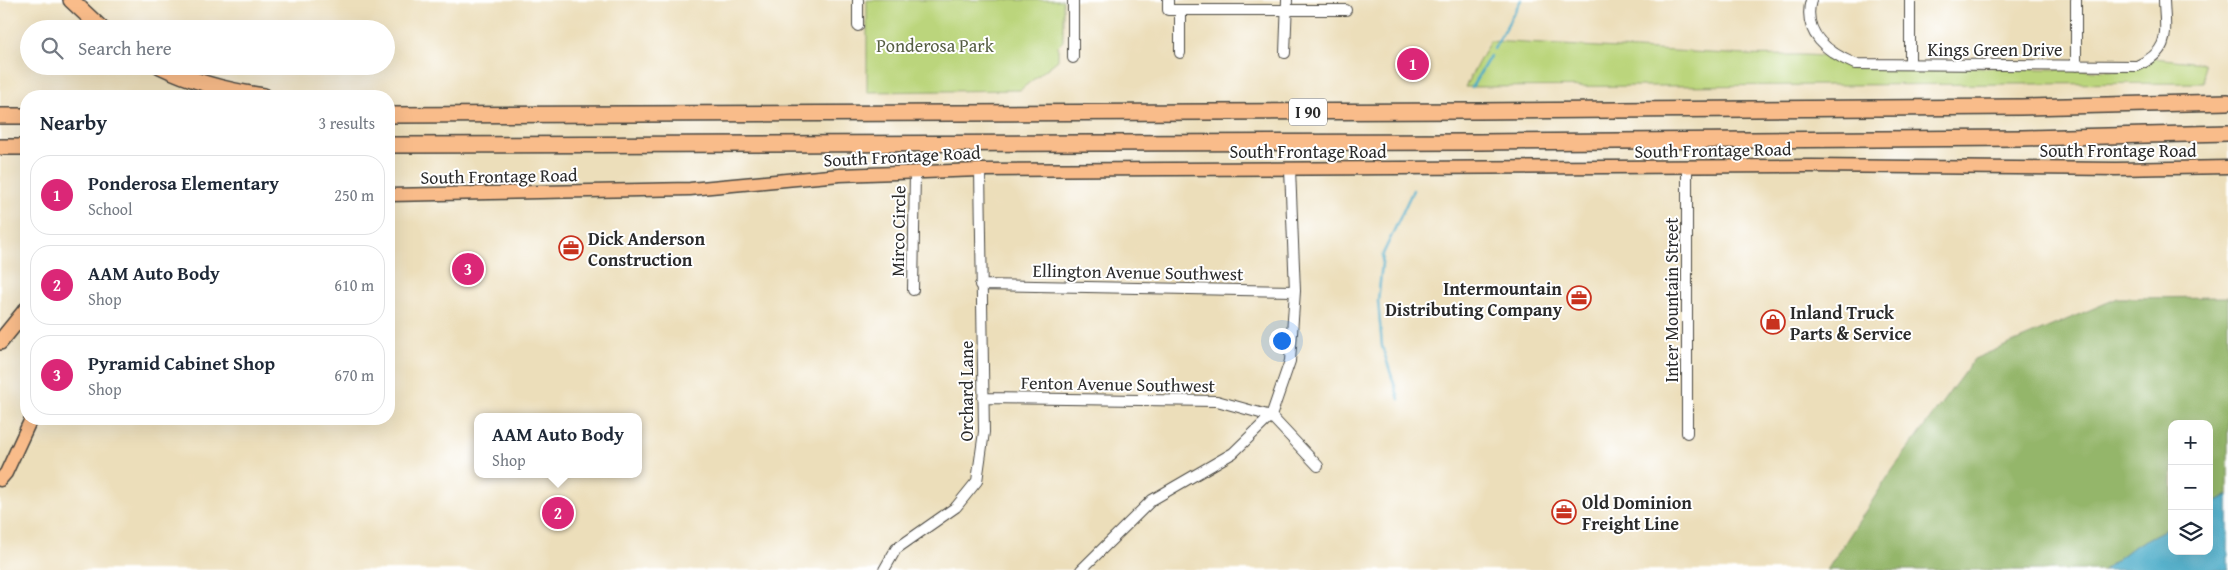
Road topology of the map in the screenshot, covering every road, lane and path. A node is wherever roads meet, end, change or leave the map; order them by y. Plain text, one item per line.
1 (71, 0) edge
2 (858, 0) edge
3 (1073, 0) edge
4 (1168, 0) edge
5 (1811, 0) edge
6 (1910, 0) edge
7 (2076, 0) edge
8 (2164, 0) edge
9 (1287, 5) edge
10 (1180, 10) junction
11 (1346, 10) dead end
12 (92, 20) edge
13 (858, 26) dead end
14 (1180, 53) dead end
15 (1286, 53) dead end
16 (1073, 58) dead end
17 (1910, 64) junction
18 (2076, 66) junction
19 (178, 75) edge
20 (226, 90) edge
21 (2228, 102) edge
22 (395, 111) edge
23 (436, 114) junction
24 (395, 115) edge
25 (0, 116) edge
26 (20, 116) edge
27 (2228, 133) edge
28 (0, 147) edge
29 (20, 147) edge
30 (395, 147) edge
31 (2228, 167) edge
32 (1687, 168) junction
33 (1290, 169) junction
34 (980, 170) junction
35 (914, 172) junction
36 (395, 195) edge
37 (980, 286) junction
38 (913, 290) dead end
39 (1295, 291) junction
40 (20, 317) edge
41 (0, 342) edge
42 (983, 398) junction
43 (1272, 416) junction
44 (28, 425) edge
45 (1687, 433) dead end
46 (1318, 466) dead end
47 (0, 480) edge
48 (884, 570) edge
49 (1081, 570) edge

1 - 12 highway
2 - 13 street
3 - 16 street
4 - 10 street
5 - 17 street, Kings Green Drive
6 - 17 street
7 - 18 street
8 - 18 street, Kings Green Drive
9 - 10 street
9 - 11 street
9 - 15 street
10 - 14 street
17 - 18 street, Kings Green Drive
19 - 20 highway
21 - 23 highway, I 90
22 - 23 highway
23 - 24 highway, I 90
25 - 26 highway
27 - 30 highway, I 90
28 - 29 highway
31 - 32 main road, South Frontage Road
32 - 33 main road, South Frontage Road
32 - 45 street, Inter Mountain Street
33 - 34 main road, South Frontage Road
33 - 39 street
34 - 35 main road, South Frontage Road
34 - 37 street, Orchard Lane
35 - 36 main road, South Frontage Road
35 - 38 street, Mirco Circle
37 - 39 street, Ellington Avenue Southwest
37 - 42 street, Orchard Lane
39 - 43 street
40 - 41 highway
42 - 43 street, Fenton Avenue Southwest
42 - 48 street, Orchard Lane
43 - 46 street
43 - 49 street
44 - 47 main road

